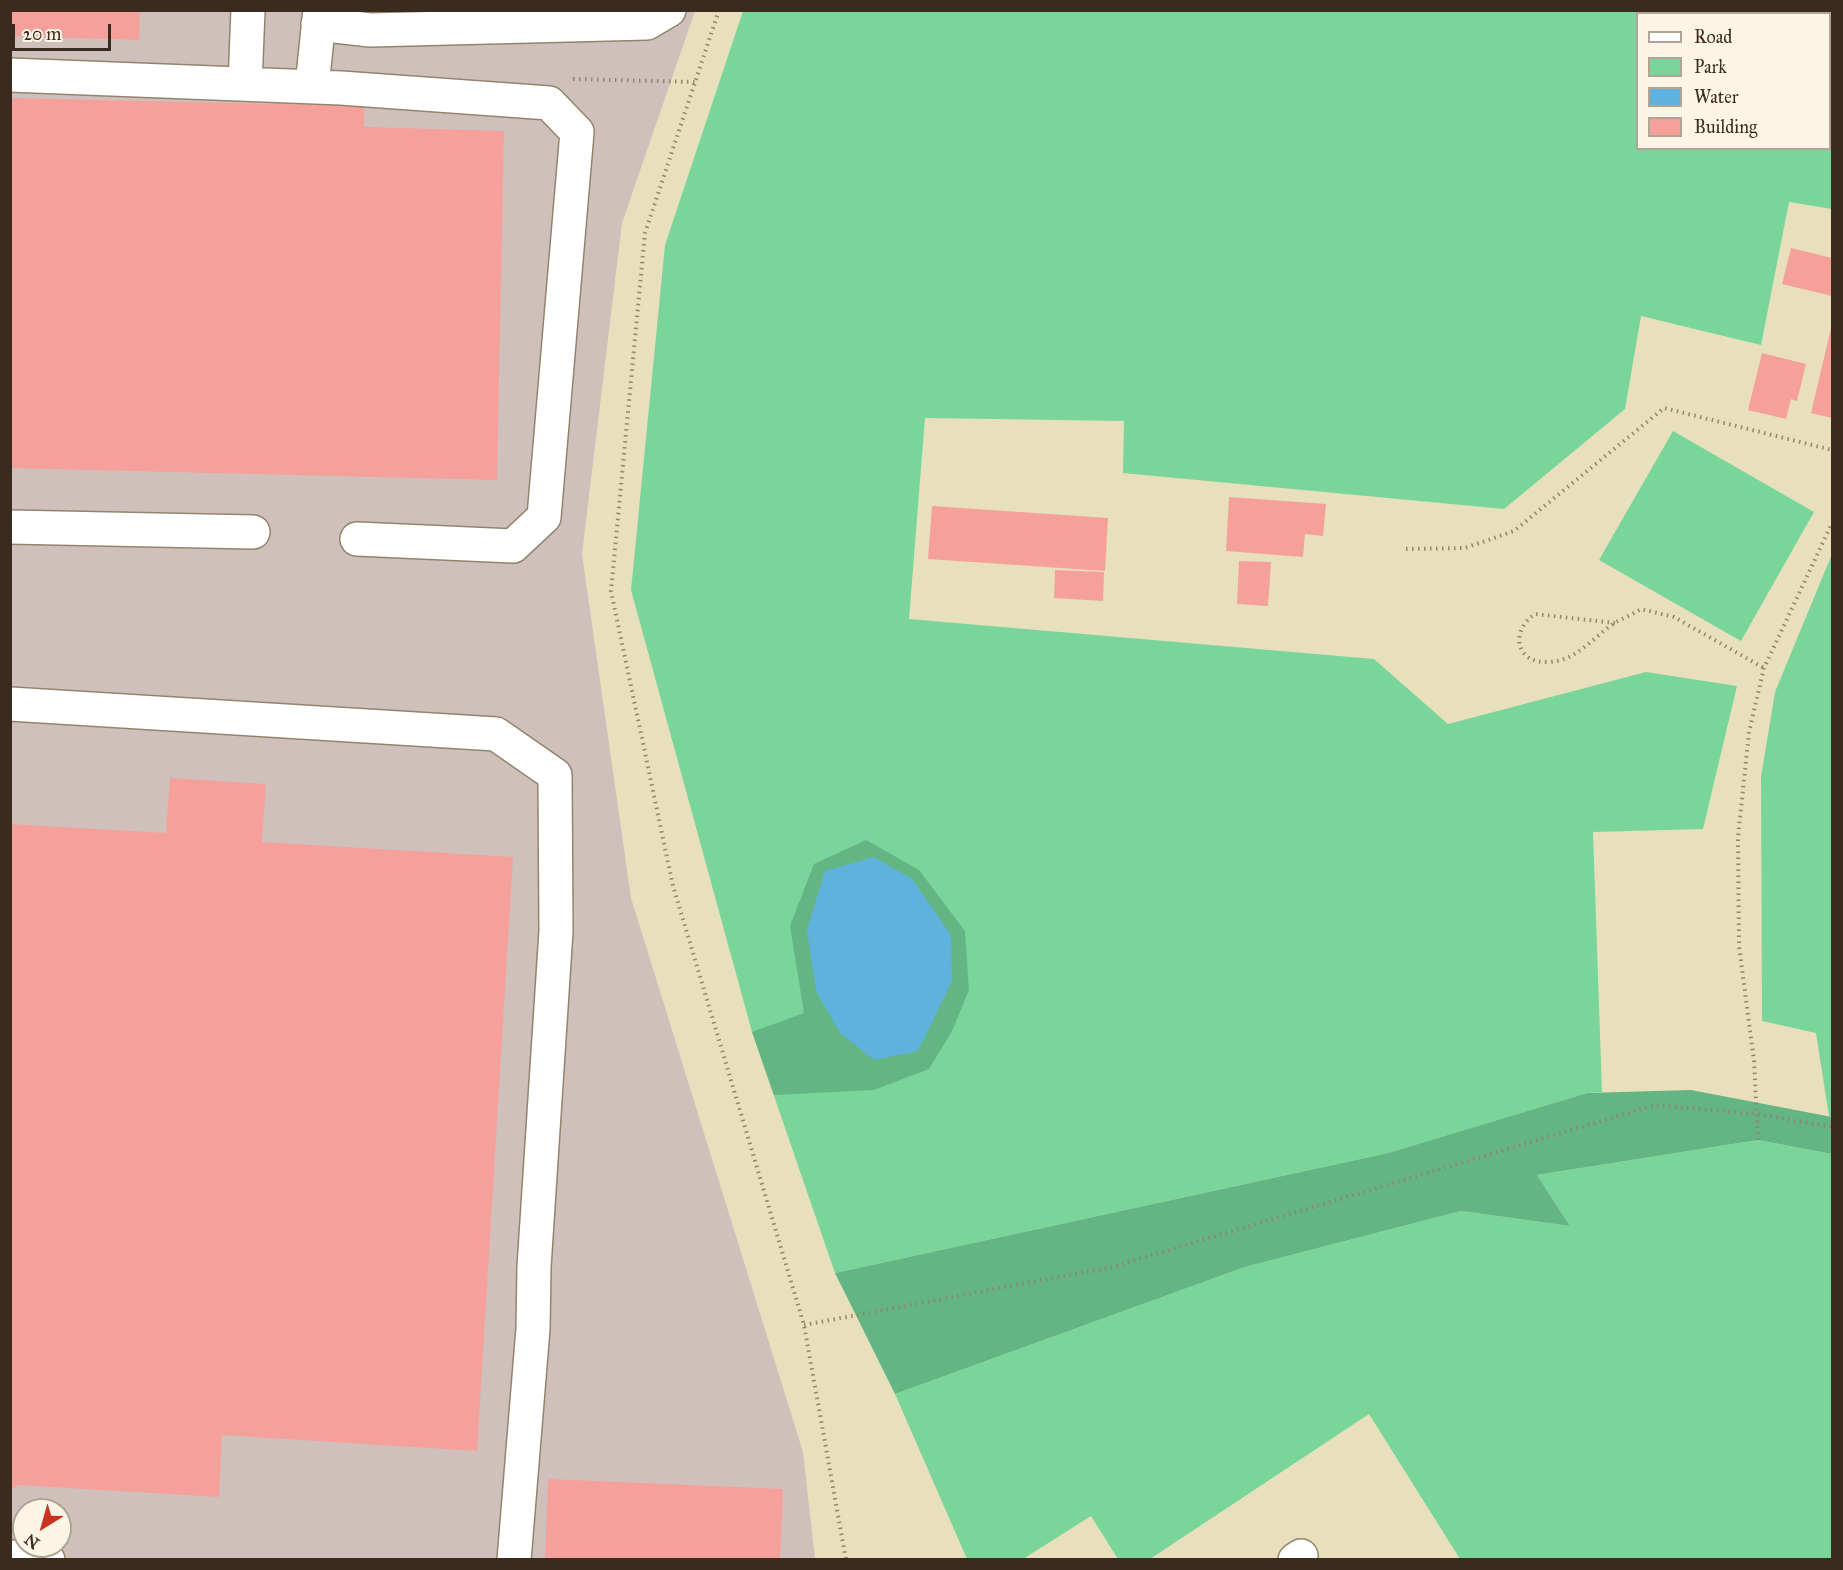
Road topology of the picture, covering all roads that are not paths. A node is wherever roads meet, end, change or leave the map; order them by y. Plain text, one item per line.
1 (248, 10) edge
2 (669, 10) edge
3 (319, 17) edge
4 (10, 75) edge
5 (245, 84) junction
6 (312, 86) junction
7 (10, 527) edge
8 (253, 532) dead end
9 (357, 539) dead end
10 (10, 704) edge
11 (10, 1557) edge
12 (48, 1560) edge
13 (514, 1560) edge

1 - 5 lane
2 - 3 lane
3 - 6 lane
4 - 5 lane
5 - 6 lane
6 - 9 lane
7 - 8 lane
10 - 13 lane
11 - 12 lane

